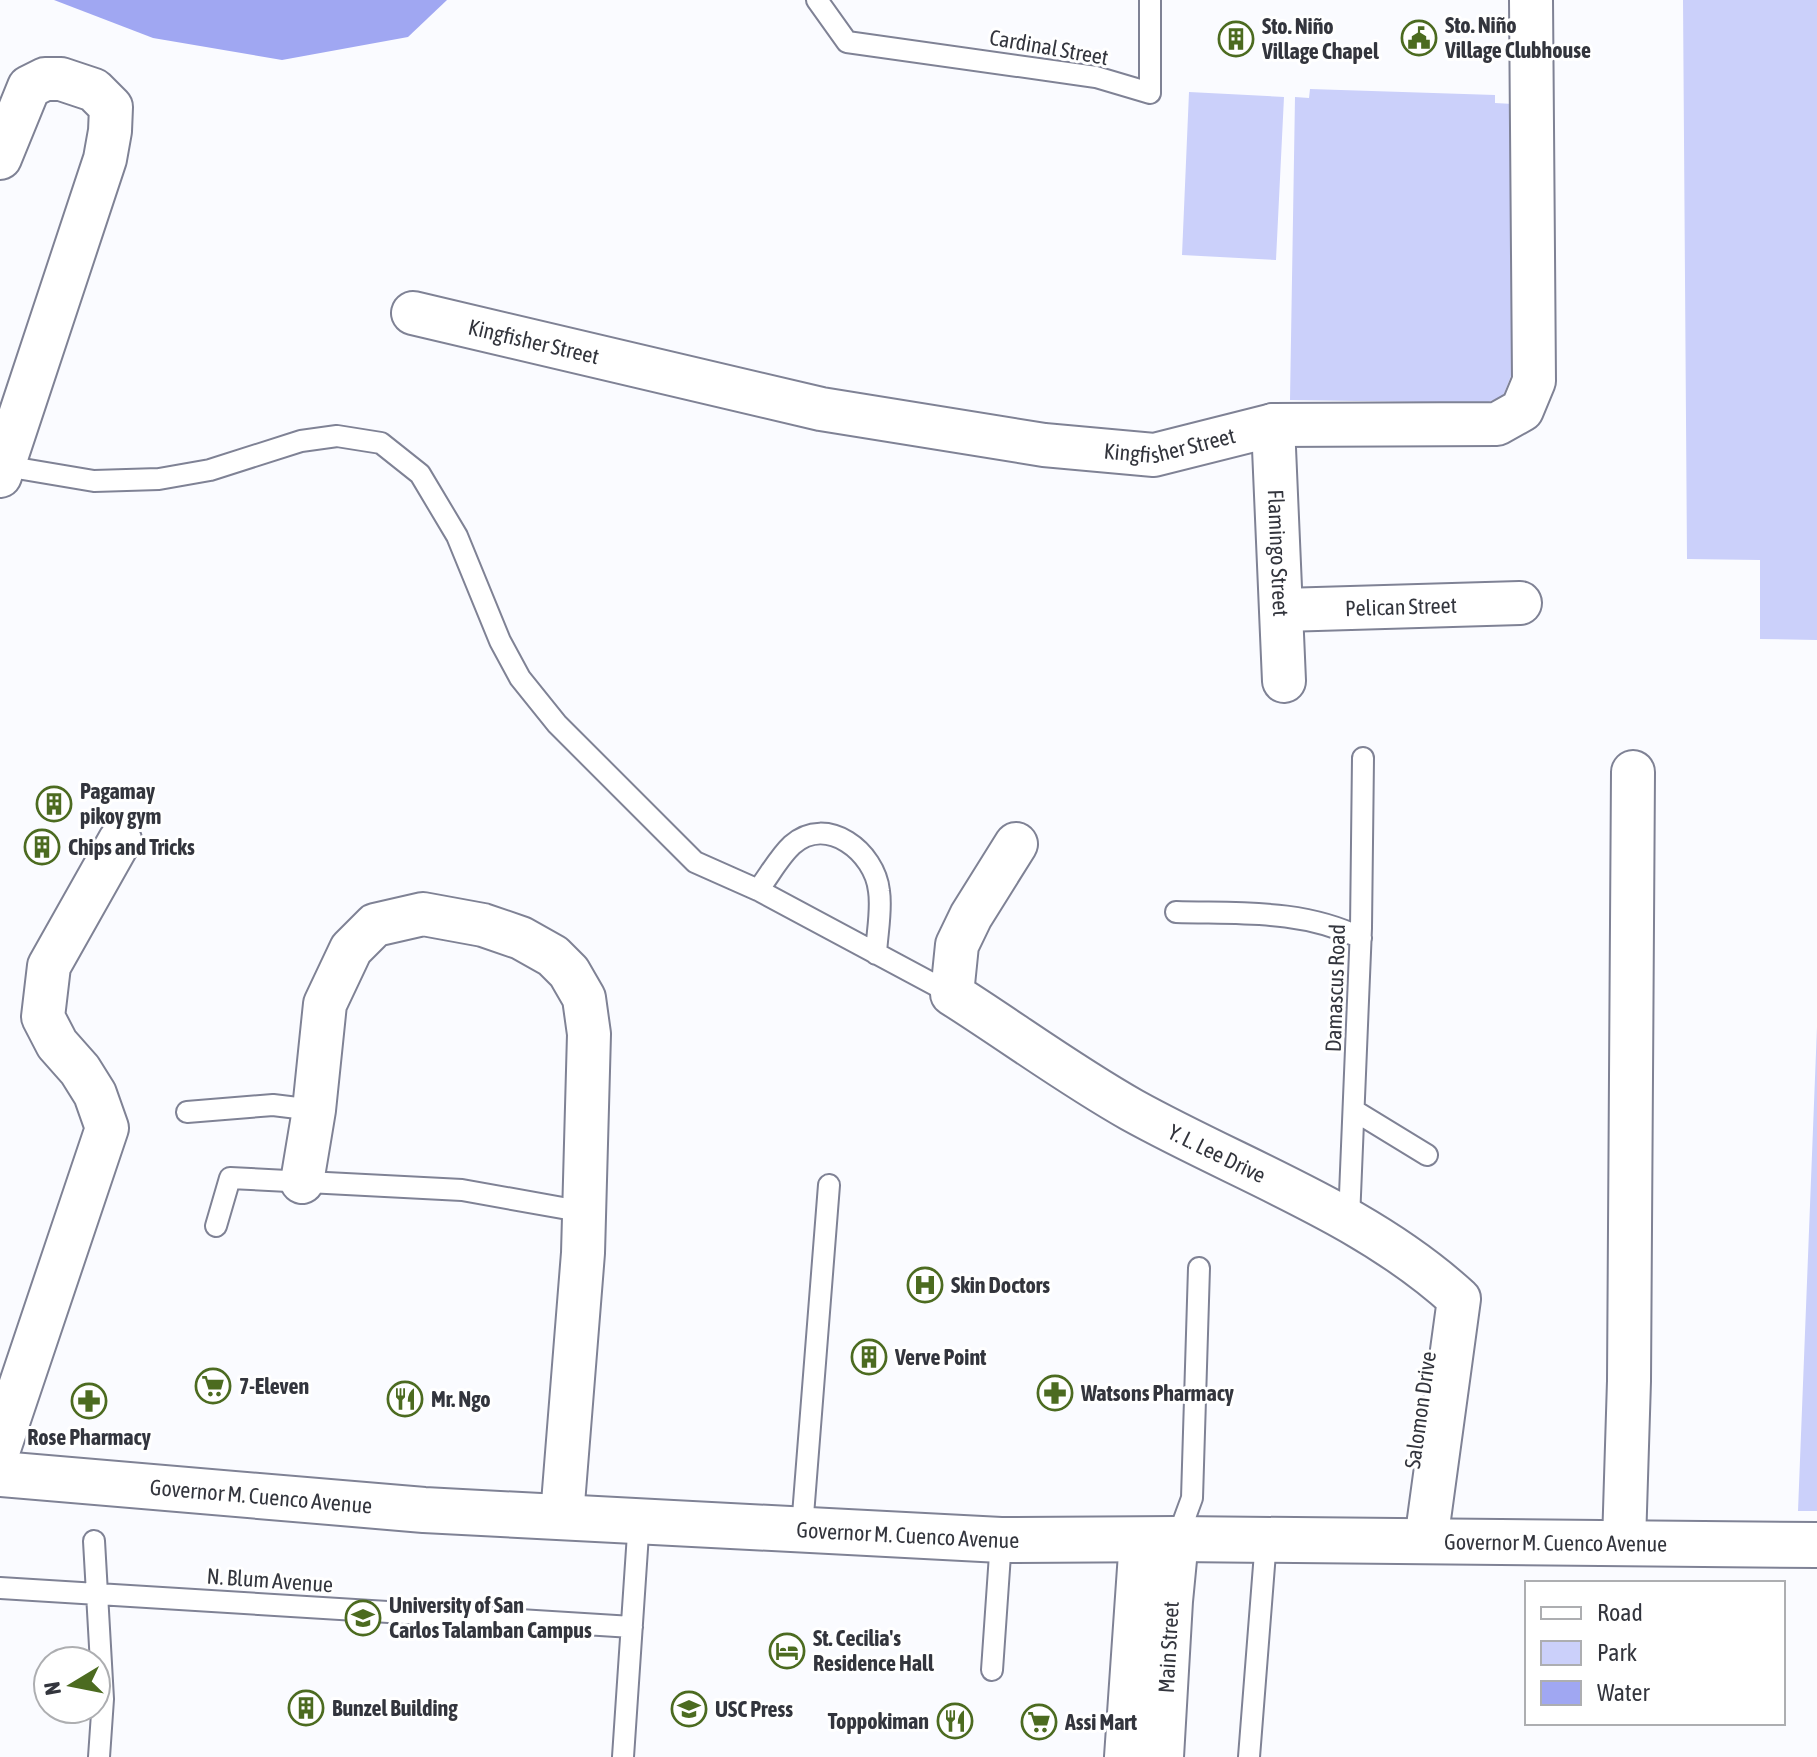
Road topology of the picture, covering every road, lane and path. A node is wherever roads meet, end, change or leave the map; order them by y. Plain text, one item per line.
1 (1150, 0) edge
2 (1531, 0) edge
3 (818, 1) edge
4 (0, 158) edge
5 (413, 313) dead end
6 (1273, 425) junction
7 (2, 471) edge
8 (1520, 603) dead end
9 (1283, 610) junction
10 (1284, 681) dead end
11 (1363, 758) dead end
12 (1633, 772) dead end
13 (120, 840) dead end
14 (1016, 844) dead end
15 (758, 890) junction
16 (1176, 912) dead end
17 (1361, 938) junction
18 (876, 954) junction
19 (952, 994) junction
20 (314, 1110) junction
21 (1355, 1111) junction
22 (187, 1112) dead end
23 (1427, 1155) dead end
24 (302, 1182) junction
25 (829, 1185) dead end
26 (585, 1212) junction
27 (1349, 1219) junction
28 (216, 1226) dead end
29 (1199, 1268) dead end
30 (1437, 1280) junction
31 (1456, 1326) joint
32 (0, 1446) edge
33 (0, 1474) edge
34 (562, 1516) junction
35 (639, 1519) junction
36 (802, 1528) junction
37 (1159, 1539) junction
38 (1001, 1540) junction
39 (1266, 1540) junction
40 (94, 1541) dead end
41 (1414, 1541) junction
42 (1624, 1543) junction
43 (1817, 1545) edge
44 (0, 1588) edge
45 (98, 1593) junction
46 (632, 1627) junction
47 (992, 1670) dead end
48 (99, 1757) edge
49 (623, 1757) edge
50 (1126, 1757) edge
51 (1162, 1757) edge
52 (1249, 1757) edge

1 - 3 lane, Cardinal Street
2 - 6 street, Kingfisher Street
4 - 7 street
5 - 6 street, Kingfisher Street
6 - 9 street, Flamingo Street
7 - 15 lane
8 - 9 street, Pelican Street
9 - 10 street, Flamingo Street
11 - 17 lane, Damascus Road
12 - 42 street
13 - 32 street
14 - 19 street
15 - 18 lane
15 - 18 lane
16 - 17 lane
17 - 21 lane, Damascus Road
18 - 19 lane
19 - 27 street, Y. L. Lee Drive
20 - 22 lane
20 - 24 street
20 - 26 street
21 - 23 lane
21 - 27 lane, Damascus Road
24 - 26 lane
24 - 28 lane
25 - 36 lane
26 - 34 street
27 - 30 street, Y. L. Lee Drive
29 - 37 lane
30 - 31 street, Y. L. Lee Drive
30 - 41 street, Salomon Drive
31 - 41 street, Salomon Drive
33 - 34 main road, Governor M. Cuenco Avenue
34 - 35 main road, Governor M. Cuenco Avenue
35 - 36 main road, Governor M. Cuenco Avenue
35 - 46 lane
36 - 38 main road, Governor M. Cuenco Avenue
37 - 38 main road, Governor M. Cuenco Avenue
37 - 39 main road, Governor M. Cuenco Avenue
37 - 50 street, Main Street
37 - 51 street, Main Street
38 - 47 lane
39 - 41 main road, Governor M. Cuenco Avenue
39 - 52 lane
40 - 45 lane
41 - 42 main road, Governor M. Cuenco Avenue
42 - 43 main road, Governor M. Cuenco Avenue
44 - 45 lane, N. Blum Avenue
45 - 46 lane, N. Blum Avenue
45 - 48 lane
46 - 49 lane

